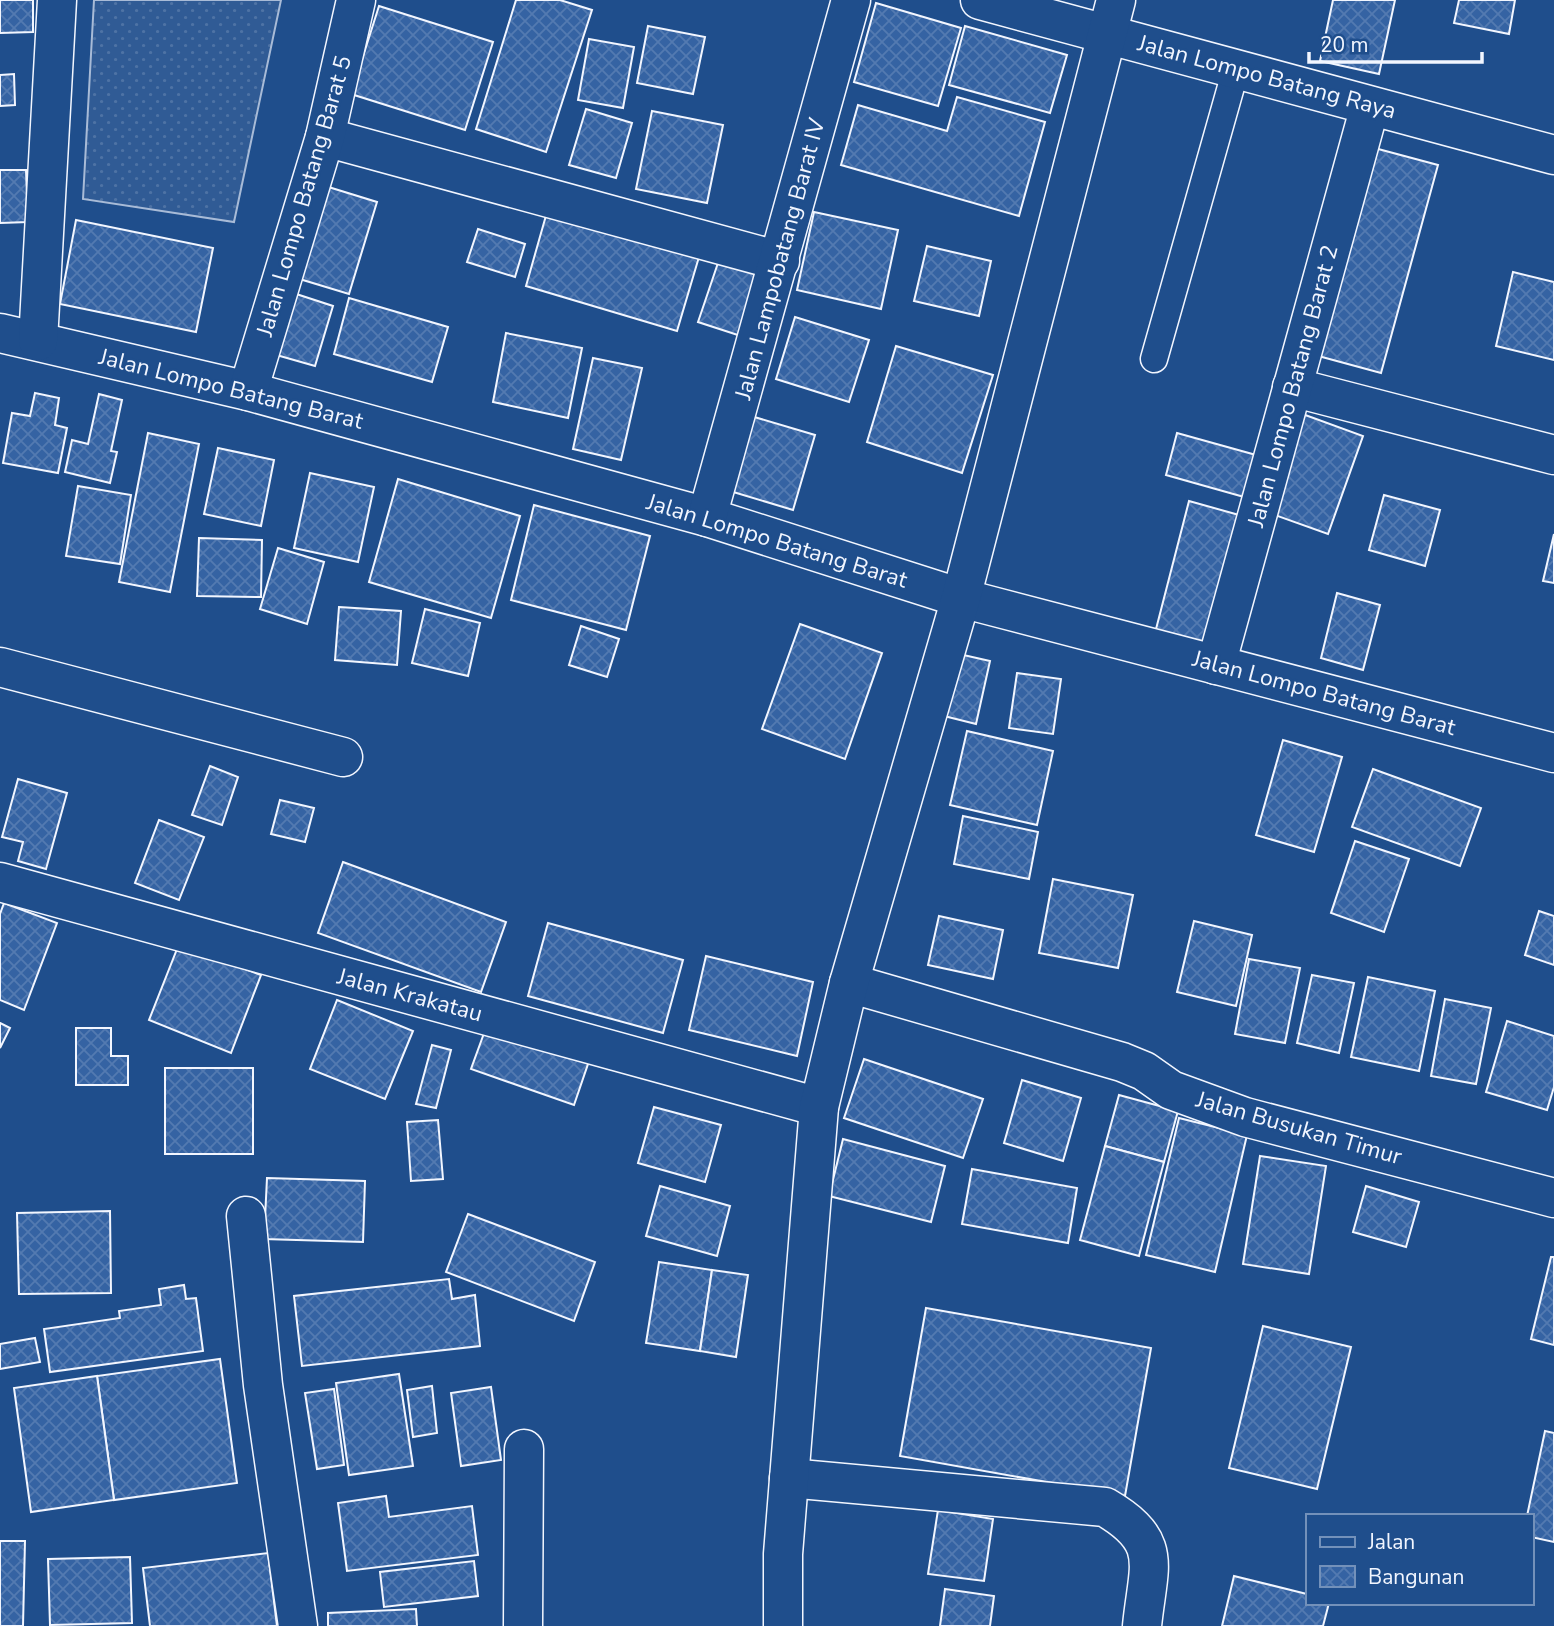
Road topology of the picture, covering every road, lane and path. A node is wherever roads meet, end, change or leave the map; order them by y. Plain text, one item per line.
1 (57, 0) edge
2 (356, 0) edge
3 (851, 0) edge
4 (980, 0) edge
5 (1112, 17) edge
6 (1236, 69) junction
7 (1370, 106) junction
8 (326, 137) junction
9 (1554, 155) edge
10 (780, 261) junction
11 (0, 333) edge
12 (38, 341) junction
13 (1154, 359) dead end
14 (1292, 387) junction
15 (248, 391) junction
16 (1554, 455) edge
17 (706, 517) junction
18 (961, 598) junction
19 (1216, 665) junction
20 (0, 667) edge
21 (1554, 753) edge
22 (343, 757) dead end
23 (0, 882) edge
24 (849, 983) junction
25 (819, 1108) junction
26 (1554, 1198) edge
27 (246, 1216) dead end
28 (524, 1449) dead end
29 (789, 1478) junction
30 (298, 1626) edge
31 (523, 1626) edge
32 (783, 1626) edge
33 (1142, 1626) edge

1 - 12 street
2 - 8 street, Jalan Lompo Batang Barat 5
3 - 10 street, Jalan Lampobatang Barat IV
4 - 5 street, Jalan Lompo Batang Raya
5 - 6 street, Jalan Lompo Batang Raya
5 - 18 street
6 - 7 street, Jalan Lompo Batang Raya
6 - 13 lane
7 - 9 street, Jalan Lompo Batang Raya
7 - 14 street, Jalan Lompo Batang Barat 2
8 - 10 street
8 - 15 street, Jalan Lompo Batang Barat 5
10 - 17 street, Jalan Lampobatang Barat IV
11 - 12 street, Jalan Lompo Batang Barat
12 - 15 street, Jalan Lompo Batang Barat
14 - 16 street
14 - 19 street, Jalan Lompo Batang Barat 2
15 - 17 street, Jalan Lompo Batang Barat
17 - 18 street, Jalan Lompo Batang Barat
18 - 19 street, Jalan Lompo Batang Barat
18 - 24 street
19 - 21 street, Jalan Lompo Batang Barat
20 - 22 street
23 - 25 street, Jalan Krakatau
24 - 25 street
24 - 26 street, Jalan Busukan Timur
25 - 29 street
27 - 30 street
28 - 31 street
29 - 32 street
29 - 33 street

